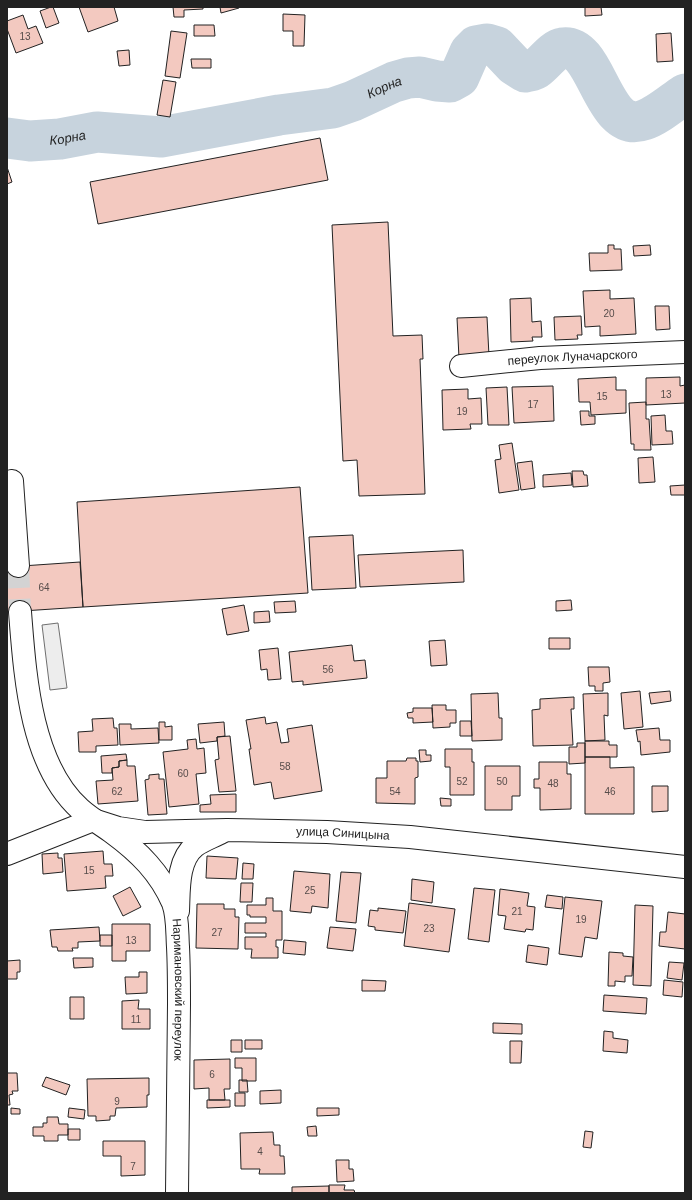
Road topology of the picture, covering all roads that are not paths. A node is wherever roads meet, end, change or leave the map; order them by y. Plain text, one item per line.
1 (685, 352) edge
2 (461, 366) dead end
3 (12, 481) dead end
4 (18, 566) tunnel mouth
5 (20, 612) tunnel mouth
6 (18, 646) edge
7 (93, 820) junction
8 (227, 830) junction
9 (7, 854) edge
10 (685, 867) edge
11 (177, 921) junction
12 (177, 1193) edge

1 - 2 street, переулок Луначарского
3 - 4 street
5 - 6 street, Наримановский переулок
6 - 7 street, Наримановский переулок
7 - 8 street, улица Синицына
7 - 9 street
7 - 11 street, Наримановский переулок
8 - 10 street, улица Синицына
8 - 11 street
11 - 12 street, Наримановский переулок

